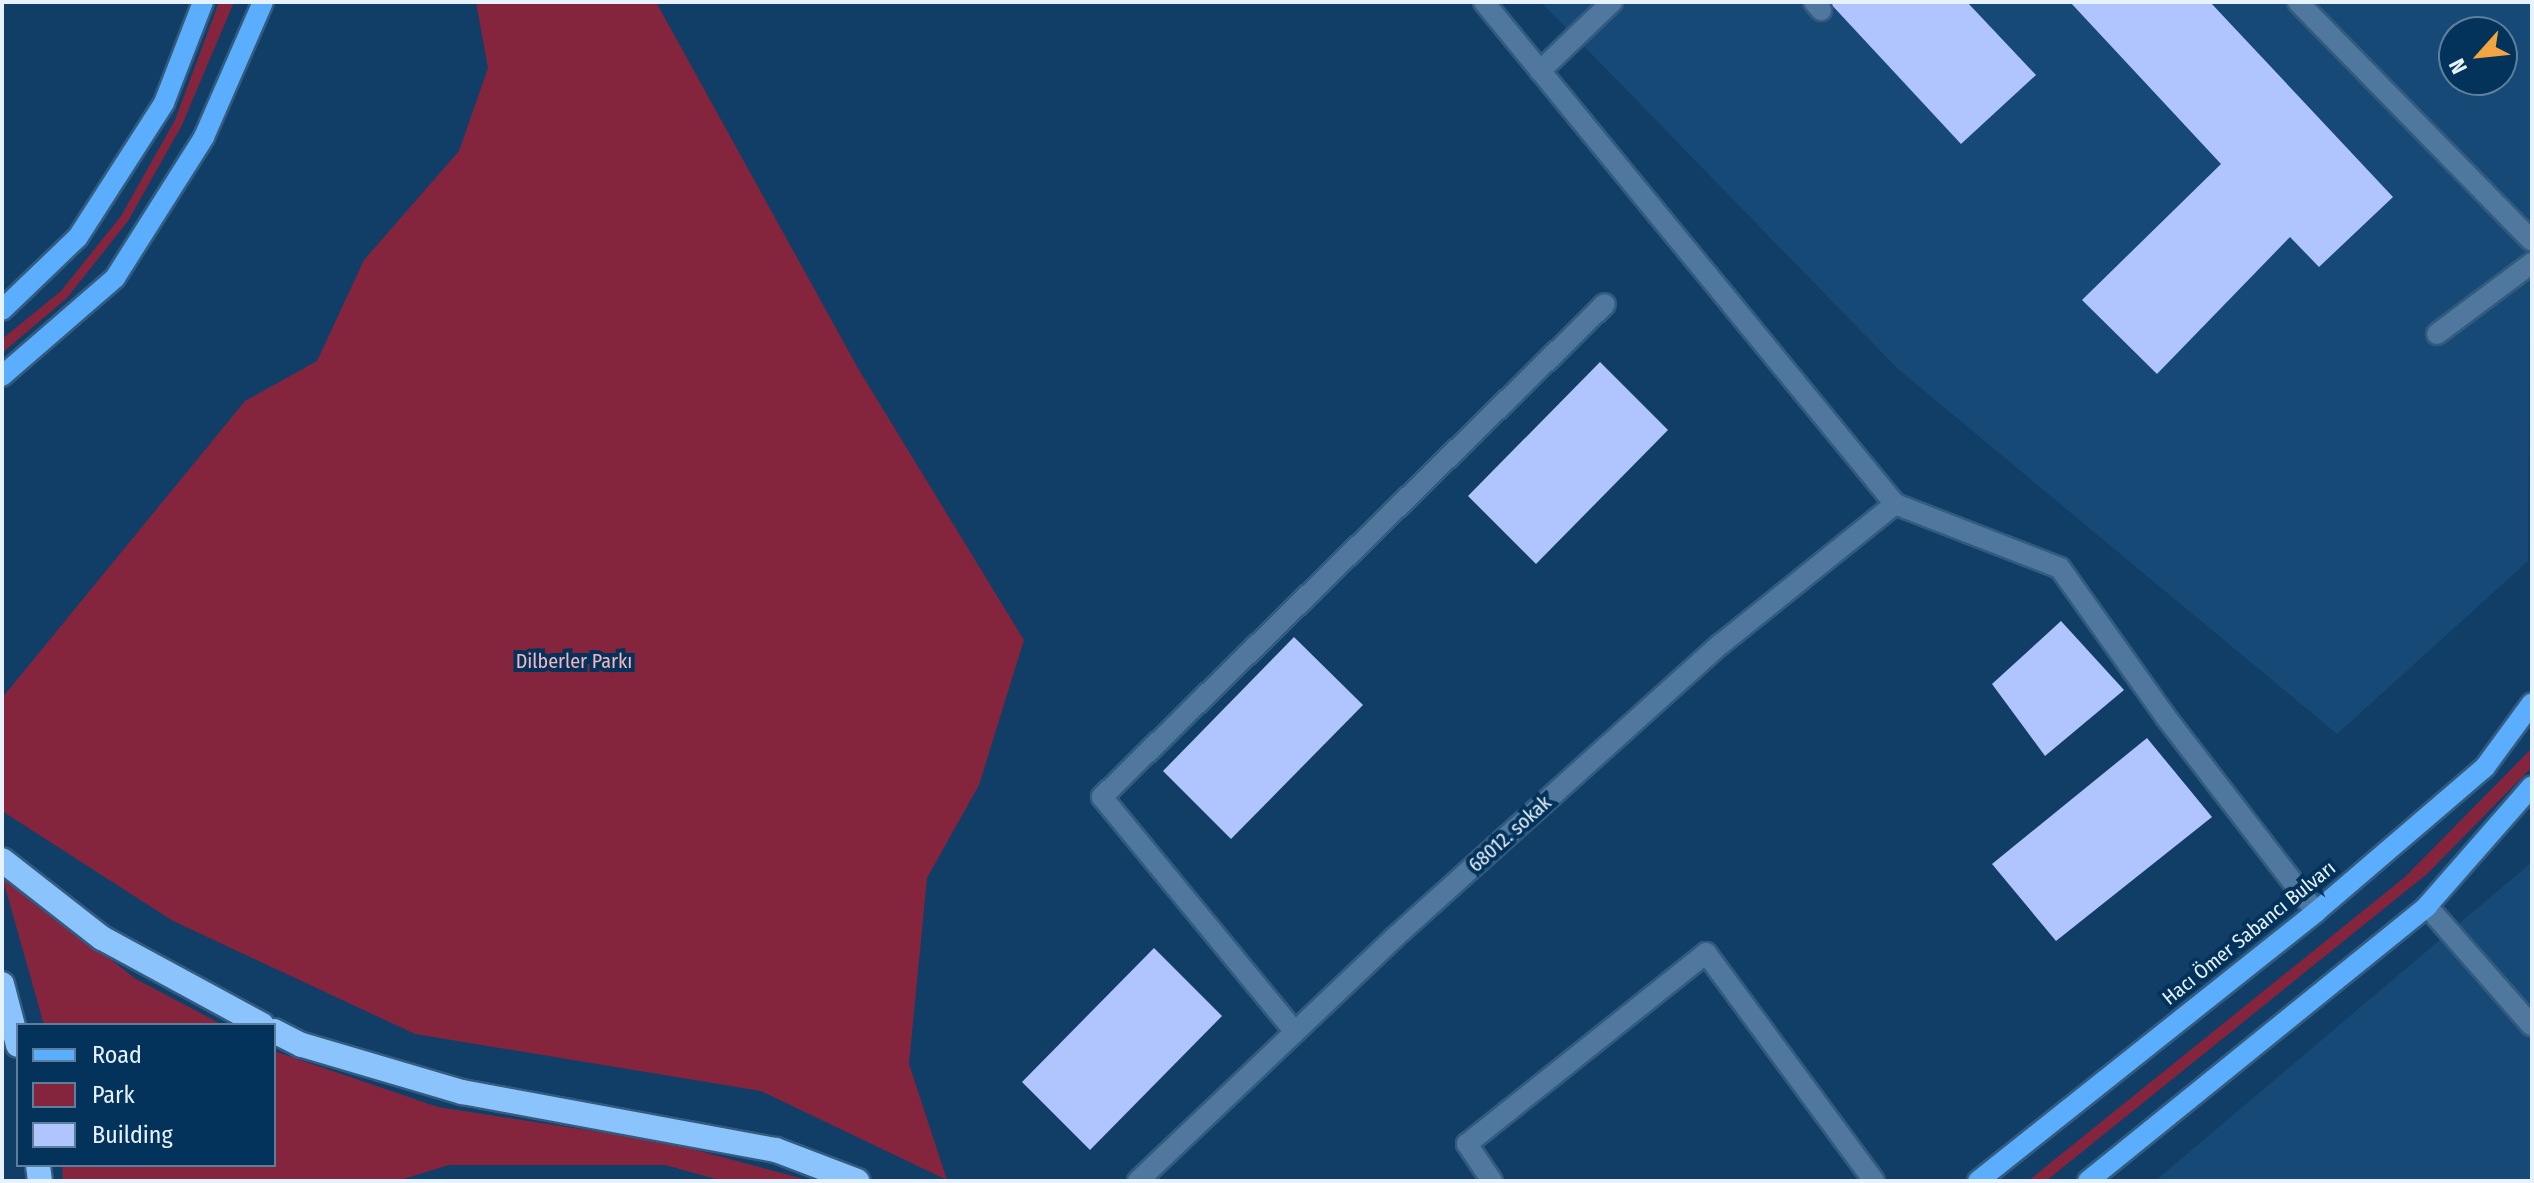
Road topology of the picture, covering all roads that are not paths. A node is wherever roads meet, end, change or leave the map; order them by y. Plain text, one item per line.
1 (203, 2) edge
2 (263, 2) edge
3 (1484, 2) edge
4 (1612, 2) edge
5 (2298, 2) edge
6 (1540, 71) junction
7 (2532, 241) edge
8 (2532, 263) edge
9 (1605, 304) dead end
10 (2, 310) edge
11 (2437, 334) dead end
12 (2, 376) edge
13 (1895, 504) junction
14 (2532, 703) edge
15 (2532, 786) edge
16 (2, 860) edge
17 (2427, 906) junction
18 (2316, 912) junction
19 (2, 984) edge
20 (258, 1023) edge
21 (2532, 1026) edge
22 (276, 1032) edge
23 (1295, 1032) junction
24 (16, 1037) edge
25 (857, 1181) edge
26 (1138, 1181) edge
27 (1492, 1181) edge
28 (1874, 1181) edge
29 (1978, 1181) edge
30 (2088, 1181) edge

1 - 10 main road
2 - 12 main road
3 - 6 street
4 - 6 street
5 - 7 street
6 - 13 street
8 - 11 street
9 - 23 street
13 - 18 street
13 - 23 street, 68012. sokak
14 - 18 main road, Hacı Ömer Sabancı Bulvarı
15 - 17 main road
16 - 20 highway
17 - 21 street
17 - 30 main road
18 - 29 main road, Hacı Ömer Sabancı Bulvarı
19 - 24 highway
22 - 25 highway
23 - 26 street, 68012. sokak
27 - 28 street

